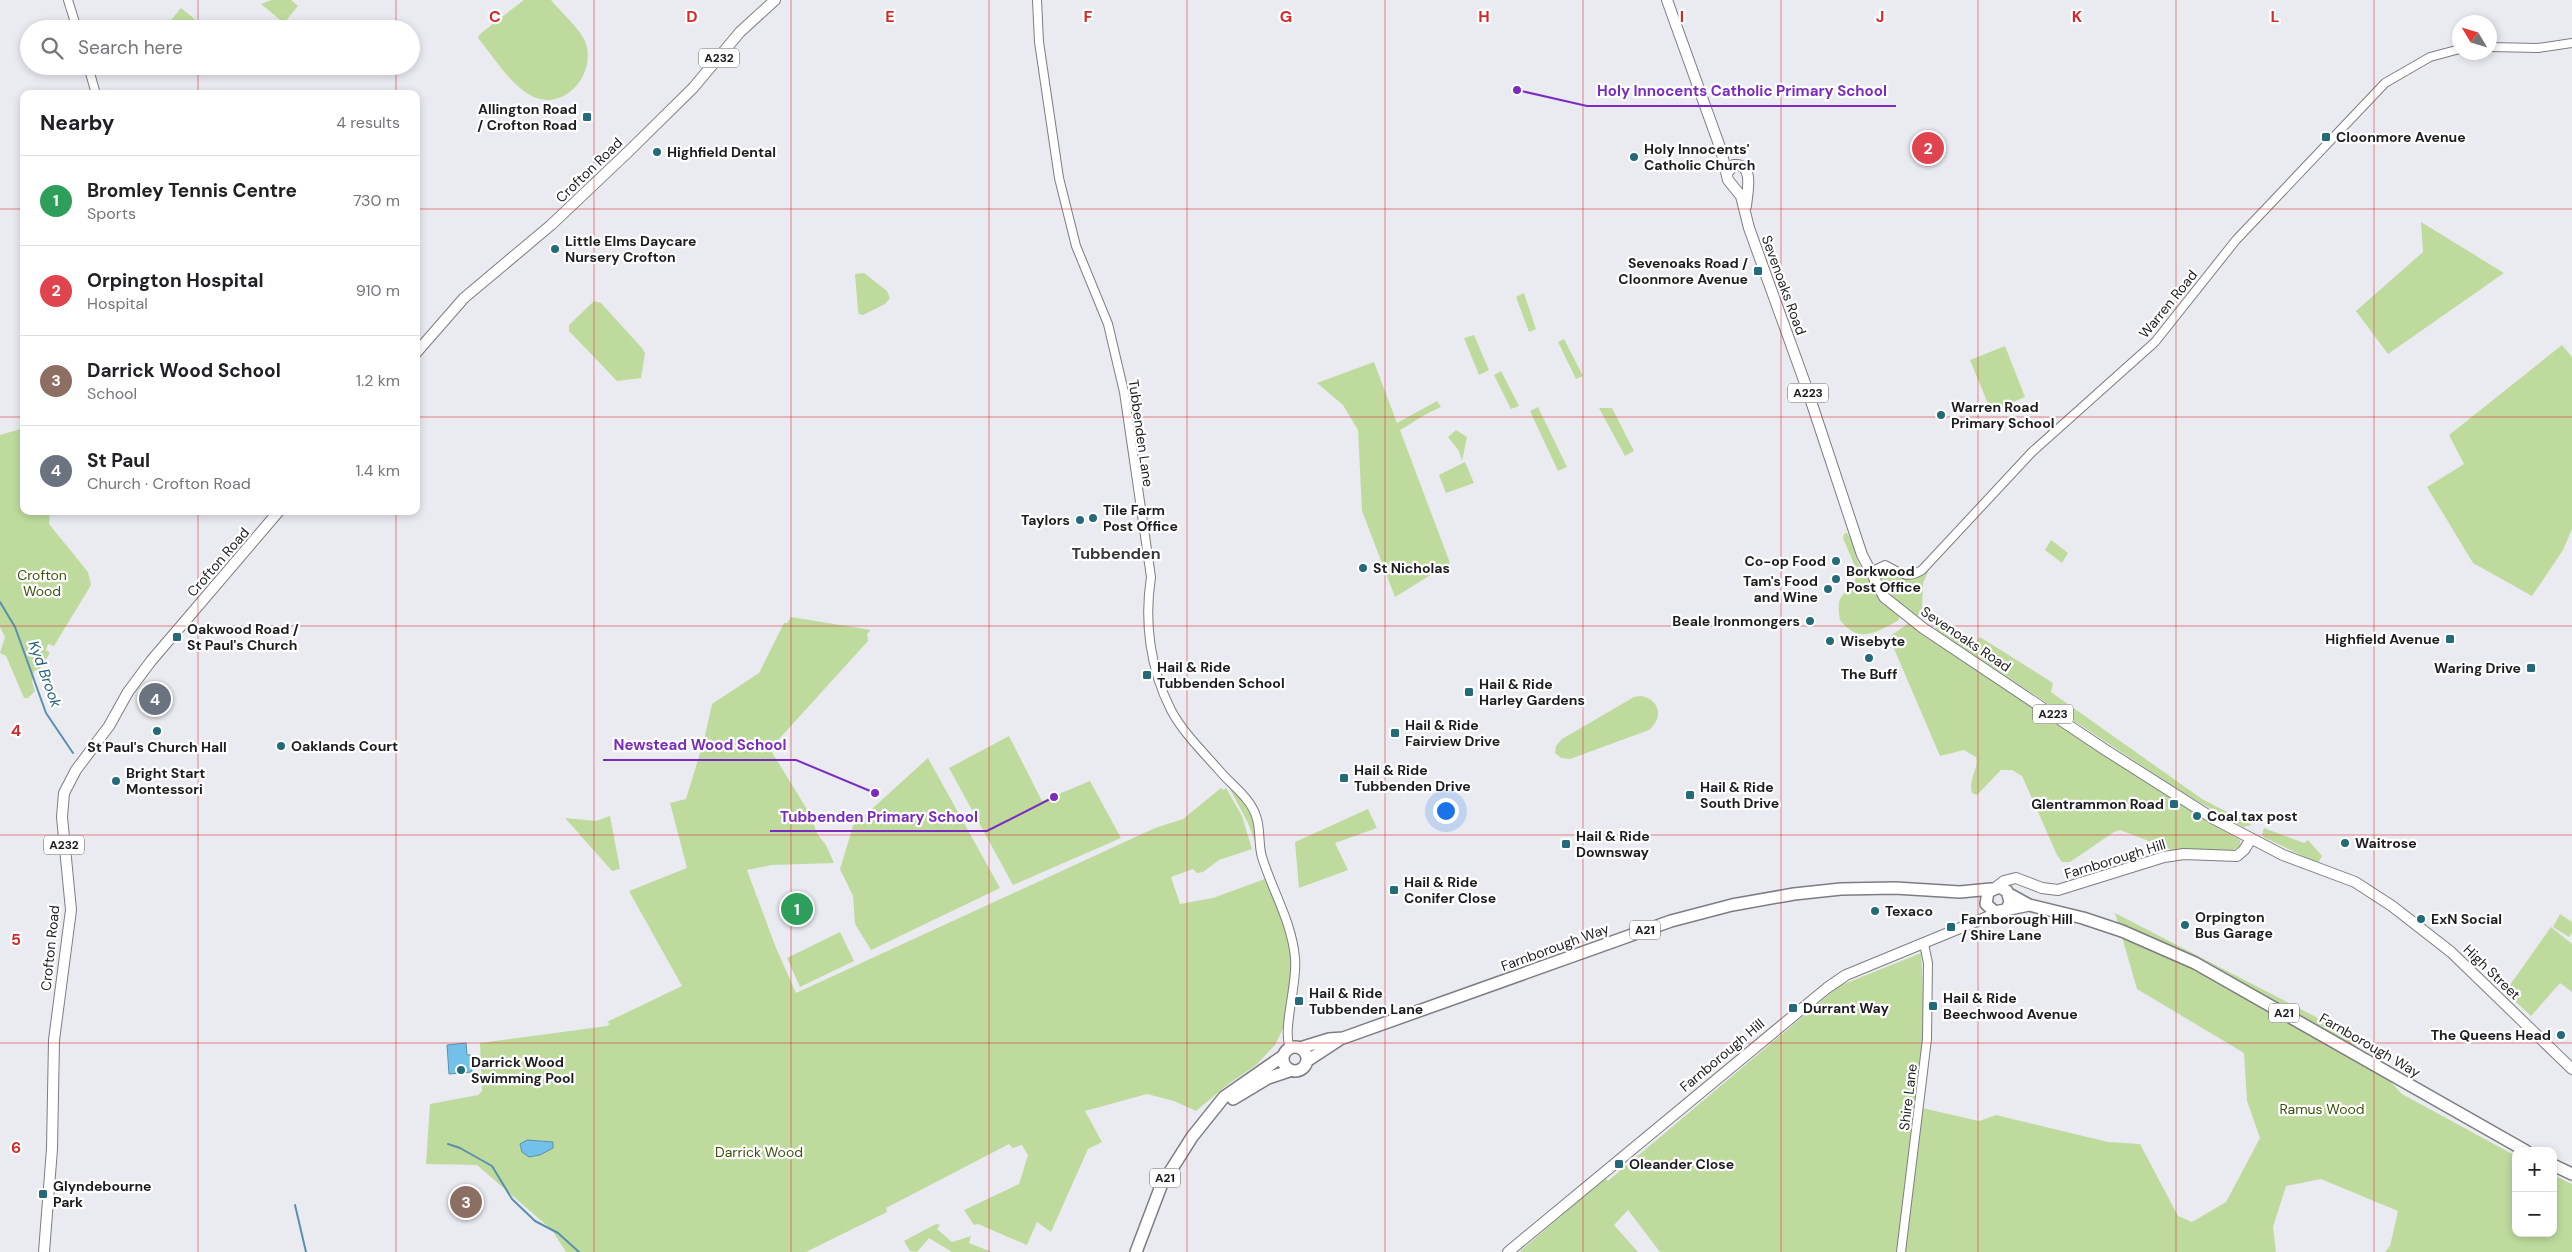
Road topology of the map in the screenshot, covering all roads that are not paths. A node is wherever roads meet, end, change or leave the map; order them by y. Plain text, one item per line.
1 (68, 0) edge
2 (775, 0) edge
3 (1037, 0) edge
4 (1667, 0) edge
5 (74, 20) edge
6 (2572, 43) edge
7 (2497, 47) edge
8 (2452, 51) edge
9 (91, 75) edge
10 (95, 90) edge
11 (1721, 150) junction
12 (1738, 165) junction
13 (1727, 173) junction
14 (1748, 179) junction
15 (1733, 185) junction
16 (1745, 215) junction
17 (420, 348) edge
18 (276, 515) edge
19 (1870, 572) junction
20 (2251, 839) junction
21 (2011, 879) junction
22 (1993, 888) junction
23 (1960, 892) junction
24 (2008, 892) junction
25 (2029, 905) junction
26 (1987, 906) junction
27 (2003, 911) junction
28 (1978, 921) junction
29 (1924, 944) junction
30 (1343, 1038) junction
31 (1291, 1051) junction
32 (1307, 1062) junction
33 (2572, 1069) edge
34 (1289, 1071) junction
35 (1211, 1114) junction
36 (2519, 1147) edge
37 (2557, 1167) edge
38 (2572, 1174) edge
39 (44, 1252) edge
40 (1136, 1252) edge
41 (1508, 1252) edge
42 (1901, 1252) edge

1 - 5 street
2 - 17 main road, Crofton Road / A232
3 - 31 street, Tubbenden Lane
4 - 11 main road, A223
6 - 7 street
8 - 19 street, Warren Road
9 - 10 street
11 - 12 main road, A223
11 - 13 main road, A223
12 - 13 main road
12 - 14 main road, A223
13 - 15 main road, A223
14 - 15 main road
14 - 16 main road, Sevenoaks Road / A223
15 - 16 main road, Sevenoaks Road / A223
16 - 19 main road, Sevenoaks Road / A223
18 - 39 main road, Crofton Road / A232
19 - 20 main road, Sevenoaks Road / A223
20 - 21 main road, Farnborough Hill
20 - 33 main road, High Street / A223
21 - 22 main road
21 - 24 main road
22 - 23 highway, Farnborough Way / A21
22 - 24 highway
22 - 26 highway
23 - 26 highway, Farnborough Way / A21
23 - 30 highway, Farnborough Way / A21
24 - 25 highway, Farnborough Way / A21
24 - 27 highway
25 - 27 highway, Farnborough Way / A21
25 - 36 highway, Farnborough Way / A21
26 - 27 highway
26 - 28 main road, Farnborough Hill
27 - 28 main road, Farnborough Hill
28 - 29 main road, Farnborough Hill
29 - 41 main road, Farnborough Hill
29 - 42 street, Shire Lane
30 - 31 highway, Farnborough Way / A21
30 - 32 highway, Farnborough Way / A21
31 - 32 highway
31 - 34 highway
31 - 35 highway, Farnborough Way / A21
32 - 34 highway
34 - 35 highway, Farnborough Way / A21
35 - 40 highway, Farnborough Way / A21
37 - 38 highway

